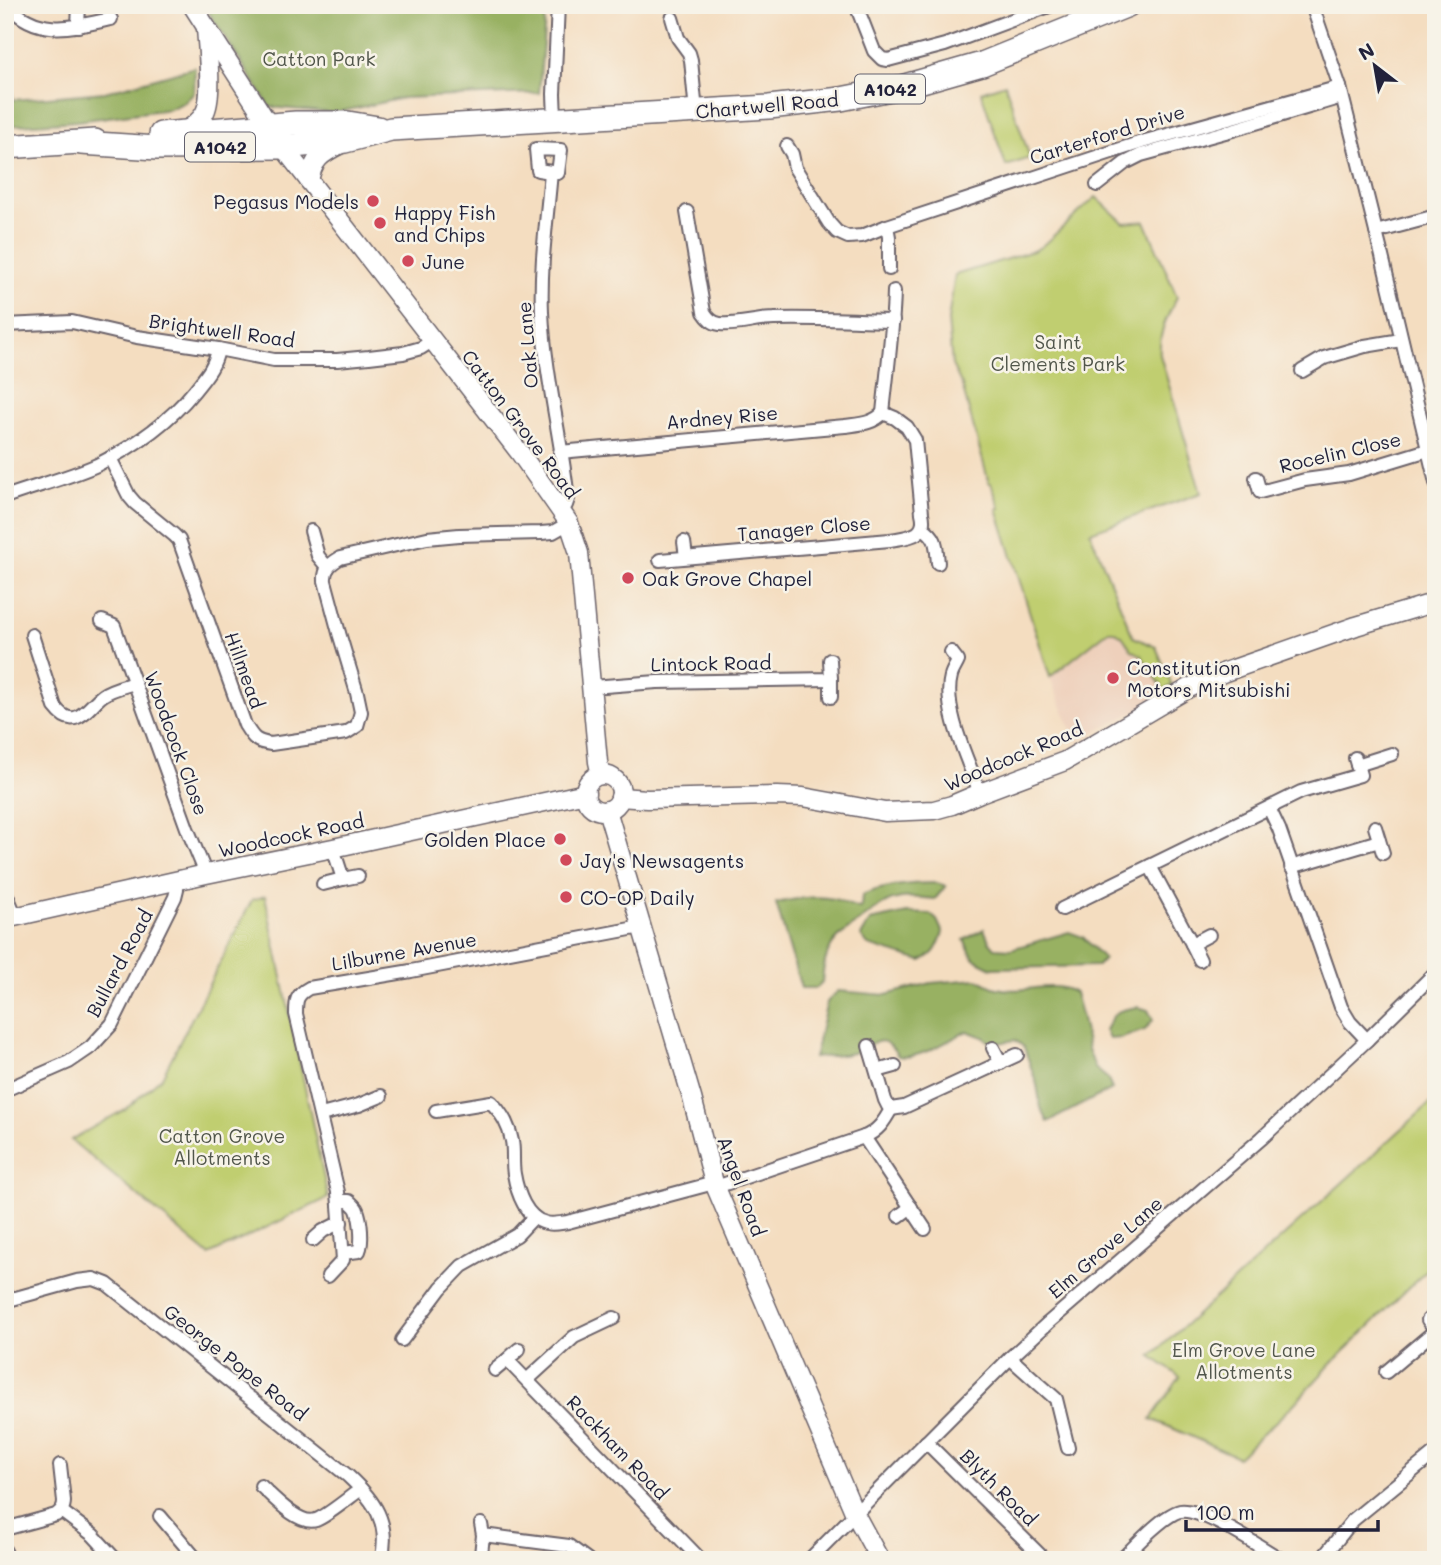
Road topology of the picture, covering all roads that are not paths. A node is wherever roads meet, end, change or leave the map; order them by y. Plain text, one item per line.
1 (8, 5) edge
2 (79, 5) edge
3 (192, 5) edge
4 (558, 5) edge
5 (856, 5) edge
6 (1052, 5) edge
7 (1128, 5) edge
8 (1312, 5) edge
9 (672, 18) dead end
10 (111, 19) dead end
11 (78, 26) junction
12 (206, 26) junction
13 (1341, 92) junction
14 (696, 111) junction
15 (555, 119) junction
16 (269, 126) junction
17 (391, 130) junction
18 (184, 132) junction
19 (345, 141) junction
20 (81, 143) junction
21 (787, 146) dead end
22 (5, 147) edge
23 (283, 147) junction
24 (551, 172) dead end
25 (309, 181) junction
26 (1097, 185) dead end
27 (687, 212) dead end
28 (1436, 216) edge
29 (887, 226) junction
30 (1376, 233) junction
31 (889, 269) dead end
32 (894, 291) dead end
33 (893, 321) junction
34 (5, 325) edge
35 (1401, 340) junction
36 (432, 341) junction
37 (218, 349) junction
38 (1302, 370) dead end
39 (884, 413) junction
40 (1428, 450) junction
41 (560, 452) junction
42 (110, 458) junction
43 (1256, 478) dead end
44 (1436, 483) edge
45 (5, 497) edge
46 (565, 517) junction
47 (923, 528) junction
48 (311, 531) dead end
49 (684, 542) dead end
50 (686, 557) junction
51 (660, 561) dead end
52 (939, 563) dead end
53 (328, 568) junction
54 (1436, 602) edge
55 (112, 620) dead end
56 (32, 635) dead end
57 (959, 659) dead end
58 (830, 660) dead end
59 (831, 680) junction
60 (134, 683) junction
61 (592, 687) junction
62 (831, 697) dead end
63 (1392, 754) dead end
64 (601, 775) junction
65 (586, 793) junction
66 (980, 793) junction
67 (621, 797) junction
68 (1269, 808) junction
69 (607, 810) junction
70 (1375, 827) dead end
71 (333, 848) junction
72 (1150, 866) junction
73 (1291, 867) junction
74 (206, 874) junction
75 (358, 876) dead end
76 (343, 879) junction
77 (175, 881) junction
78 (323, 884) dead end
79 (5, 891) edge
80 (1062, 909) dead end
81 (11, 918) edge
82 (641, 927) junction
83 (1209, 935) dead end
84 (1192, 944) junction
85 (1200, 960) dead end
86 (1436, 972) edge
87 (1367, 1040) junction
88 (869, 1046) dead end
89 (993, 1048) dead end
90 (1017, 1055) dead end
91 (1001, 1063) junction
92 (895, 1066) dead end
93 (877, 1071) junction
94 (5, 1090) edge
95 (381, 1096) dead end
96 (891, 1109) junction
97 (436, 1111) dead end
98 (321, 1115) junction
99 (864, 1137) junction
100 (715, 1185) junction
101 (339, 1201) junction
102 (911, 1207) junction
103 (898, 1216) dead end
104 (534, 1217) junction
105 (341, 1222) junction
106 (925, 1229) dead end
107 (313, 1240) dead end
108 (343, 1253) junction
109 (328, 1276) dead end
110 (5, 1301) edge
111 (614, 1318) dead end
112 (1428, 1320) dead end
113 (402, 1340) dead end
114 (519, 1349) dead end
115 (1010, 1358) junction
116 (507, 1360) junction
117 (495, 1370) dead end
118 (1386, 1372) dead end
119 (527, 1380) junction
120 (926, 1442) junction
121 (1068, 1448) dead end
122 (1436, 1452) edge
123 (60, 1465) dead end
124 (261, 1486) dead end
125 (361, 1489) junction
126 (61, 1511) junction
127 (855, 1514) junction
128 (160, 1516) dead end
129 (5, 1529) edge
130 (5, 1551) edge
131 (481, 1555) dead end
132 (8, 1560) edge
133 (116, 1560) edge
134 (197, 1560) edge
135 (381, 1560) edge
136 (588, 1560) edge
137 (701, 1560) edge
138 (809, 1560) edge
139 (880, 1560) edge
140 (1045, 1560) edge
141 (1121, 1560) edge
142 (1282, 1560) edge
143 (1321, 1560) edge

1 - 11 street
2 - 11 street
3 - 12 street, Catton Grove Road
4 - 15 street
5 - 6 street
7 - 14 highway, Chartwell Road / A1042
8 - 13 street
9 - 14 street
10 - 11 street
12 - 16 street, Catton Grove Road
12 - 18 street
13 - 26 street
13 - 29 street, Carterford Drive
13 - 30 street
14 - 15 highway, Chartwell Road / A1042
15 - 17 highway, Chartwell Road / A1042
16 - 17 highway, Chartwell Road / A1042
16 - 18 highway, A1042
16 - 23 street, Catton Grove Road
17 - 19 highway, Chartwell Road / A1042
18 - 20 highway, A1042
19 - 23 highway, Chartwell Road / A1042
19 - 25 street
20 - 22 highway, A1042
20 - 23 highway, A1042
21 - 29 street, Carterford Drive
23 - 25 street, Catton Grove Road
24 - 41 street, Oak Lane
25 - 36 street, Catton Grove Road
27 - 33 street
28 - 30 street
29 - 31 street
30 - 35 street
32 - 33 street
33 - 39 street
34 - 37 street, Brightwell Road
35 - 38 street
35 - 40 street
36 - 37 street, Brightwell Road
36 - 46 street, Catton Grove Road
37 - 42 street
39 - 41 street, Ardney Rise
39 - 47 street
40 - 43 street, Rocelin Close
40 - 44 street
41 - 46 street, Oak Lane
42 - 45 street
42 - 53 street, Hillmead
46 - 53 street
46 - 61 street, Catton Grove Road
47 - 50 street, Tanager Close
47 - 52 street
48 - 53 street, Hillmead
49 - 50 street
50 - 51 street, Tanager Close
54 - 66 street, Woodcock Road
55 - 60 street, Woodcock Close
56 - 60 street
57 - 66 street
58 - 59 street
59 - 61 street, Lintock Road
59 - 62 street
60 - 74 street, Woodcock Close
61 - 64 street, Catton Grove Road
63 - 68 street
64 - 65 street
64 - 67 street
65 - 69 street
65 - 71 street, Woodcock Road
66 - 67 street, Woodcock Road
67 - 69 street
68 - 72 street
68 - 73 street
69 - 82 street, Angel Road
70 - 73 street
71 - 74 street, Woodcock Road
71 - 76 street
72 - 80 street
72 - 84 street
73 - 87 street
74 - 77 street, Woodcock Road
75 - 76 street
76 - 78 street
77 - 81 street, Woodcock Road
77 - 94 street, Bullard Road
79 - 81 street
82 - 98 street, Lilburne Avenue
82 - 100 street, Angel Road
83 - 84 street
84 - 85 street
86 - 87 street, Elm Grove Lane
87 - 115 street, Elm Grove Lane
88 - 93 street
89 - 91 street
90 - 91 street
91 - 96 street
92 - 93 street
93 - 96 street
95 - 98 street
96 - 99 street
97 - 104 street
98 - 101 street, Lilburne Avenue
99 - 100 street
99 - 102 street
100 - 104 street
100 - 127 street, Angel Road
101 - 105 street, Lilburne Avenue
101 - 108 street
102 - 103 street
102 - 106 street
104 - 113 street
105 - 107 street
105 - 108 street, Lilburne Avenue
108 - 109 street
110 - 125 street, George Pope Road
111 - 119 street
112 - 118 street
114 - 116 street
115 - 120 street, Elm Grove Lane
115 - 121 street
116 - 117 street
116 - 119 street, Rackham Road
119 - 137 street, Rackham Road
120 - 127 street, Elm Grove Lane
120 - 140 street, Blyth Road
122 - 143 street
123 - 126 street
124 - 125 street
125 - 135 street, George Pope Road
126 - 129 street
126 - 133 street
127 - 138 street, Elm Grove Lane
127 - 139 street, Angel Road
128 - 134 street
130 - 132 street
131 - 136 street
141 - 142 street

